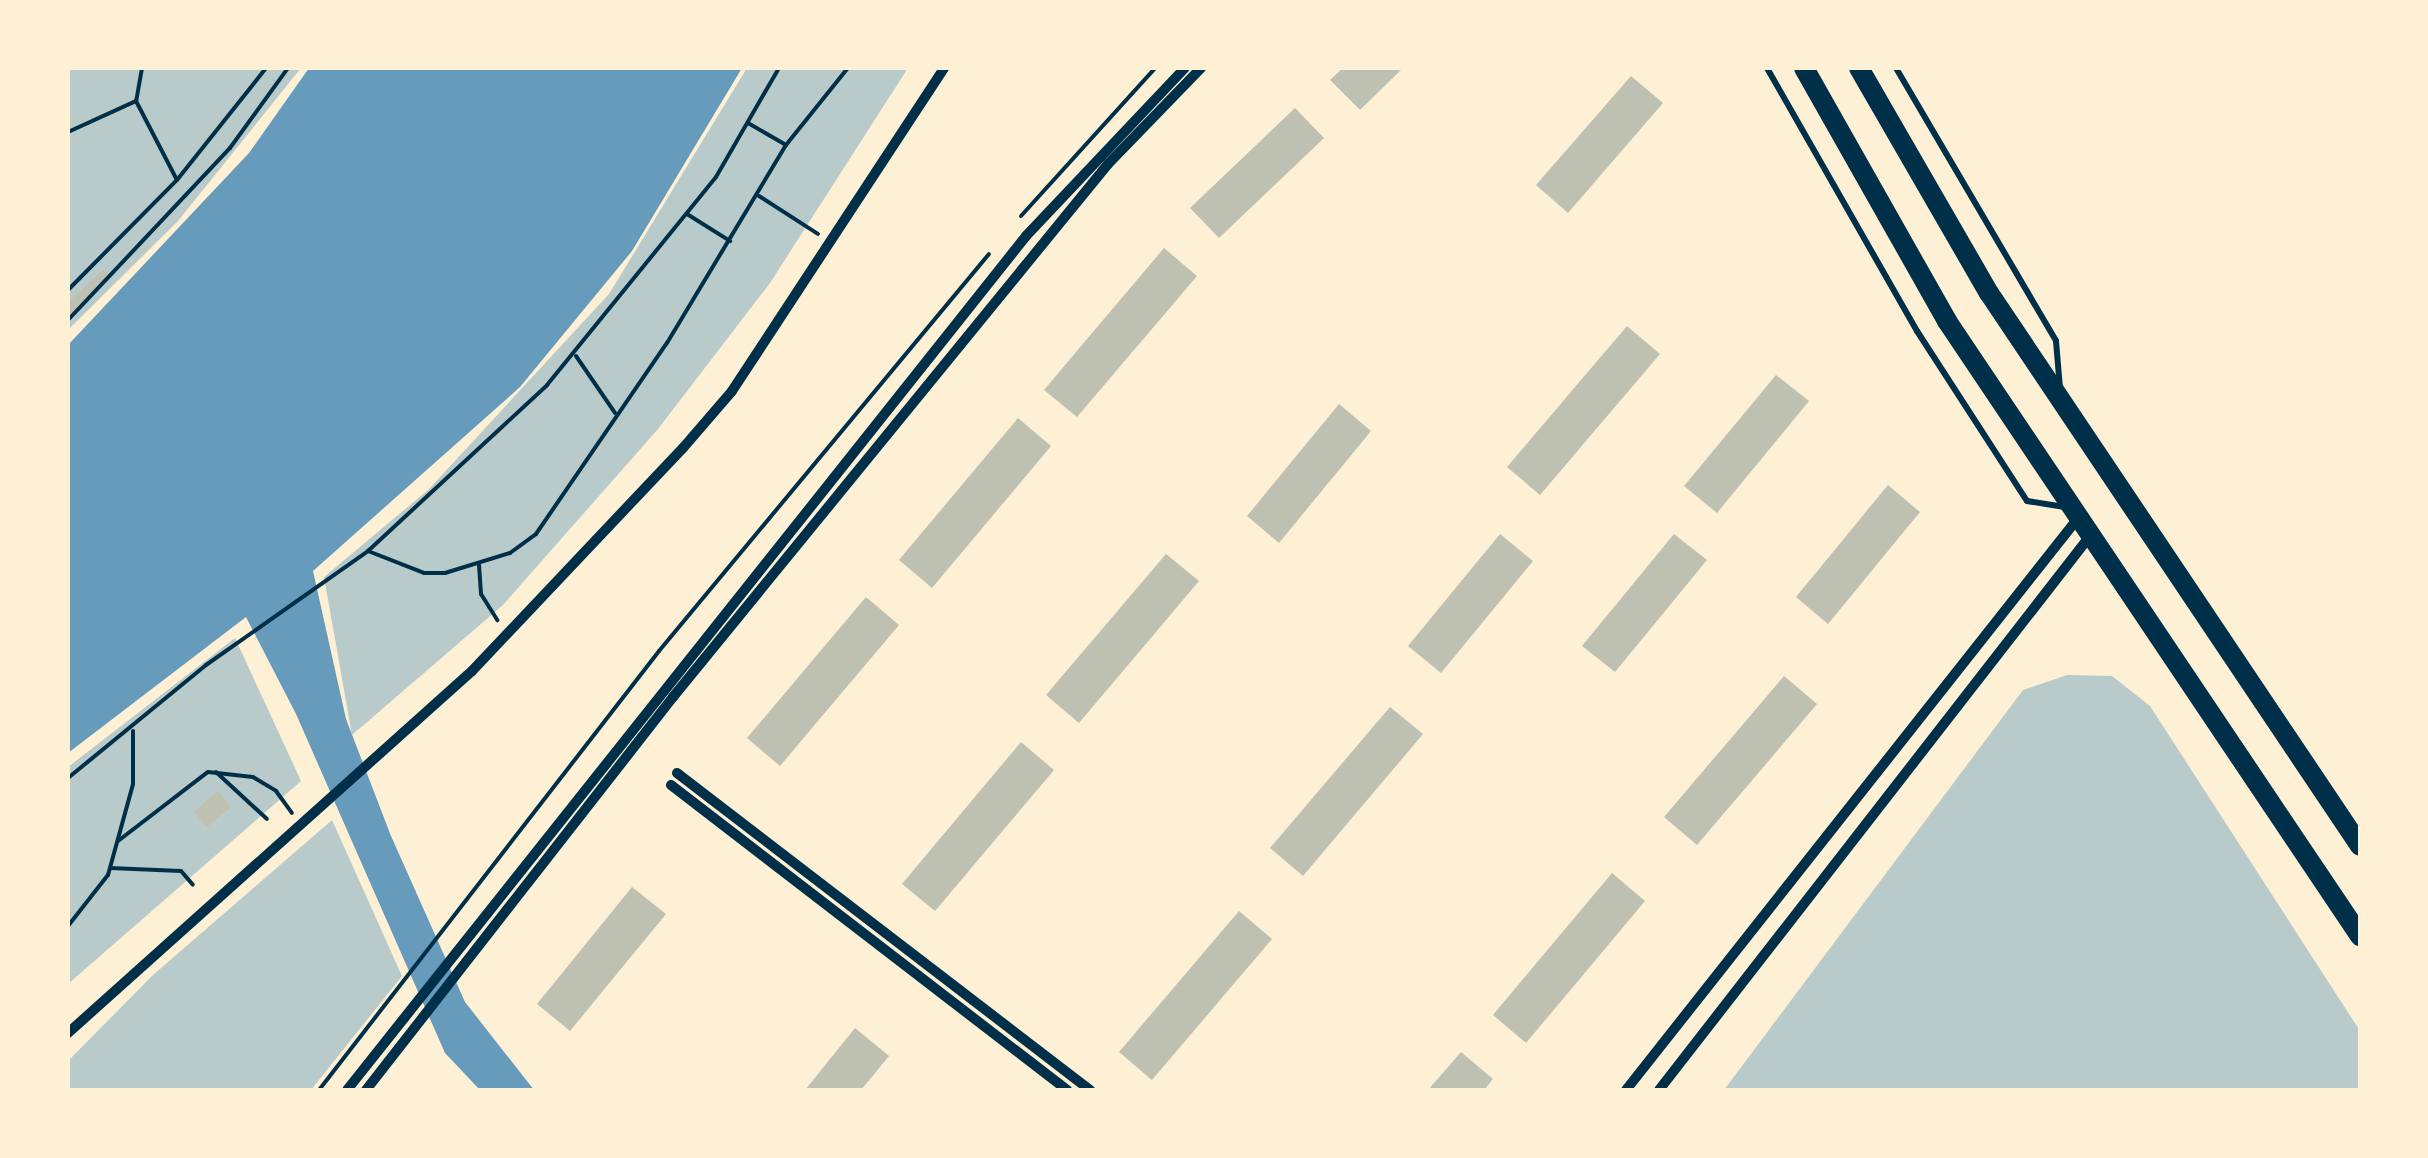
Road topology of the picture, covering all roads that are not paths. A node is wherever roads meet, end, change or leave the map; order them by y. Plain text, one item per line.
1 (944, 68) edge
2 (1185, 68) edge
3 (1201, 68) edge
4 (1767, 68) edge
5 (1804, 68) edge
6 (1859, 68) edge
7 (1896, 68) edge
8 (2062, 400) junction
9 (2080, 520) junction
10 (677, 773) dead end
11 (671, 785) dead end
12 (2360, 846) edge
13 (2360, 936) edge
14 (68, 1033) edge
15 (347, 1090) edge
16 (366, 1090) edge
17 (1067, 1090) edge
18 (1090, 1090) edge
19 (1626, 1090) edge
20 (1659, 1090) edge

1 - 14 street
2 - 15 street
3 - 16 street
4 - 9 lane
5 - 9 main road
6 - 8 main road
7 - 8 lane
8 - 12 main road
9 - 13 main road
9 - 19 street
9 - 20 street
10 - 18 street
11 - 17 street

